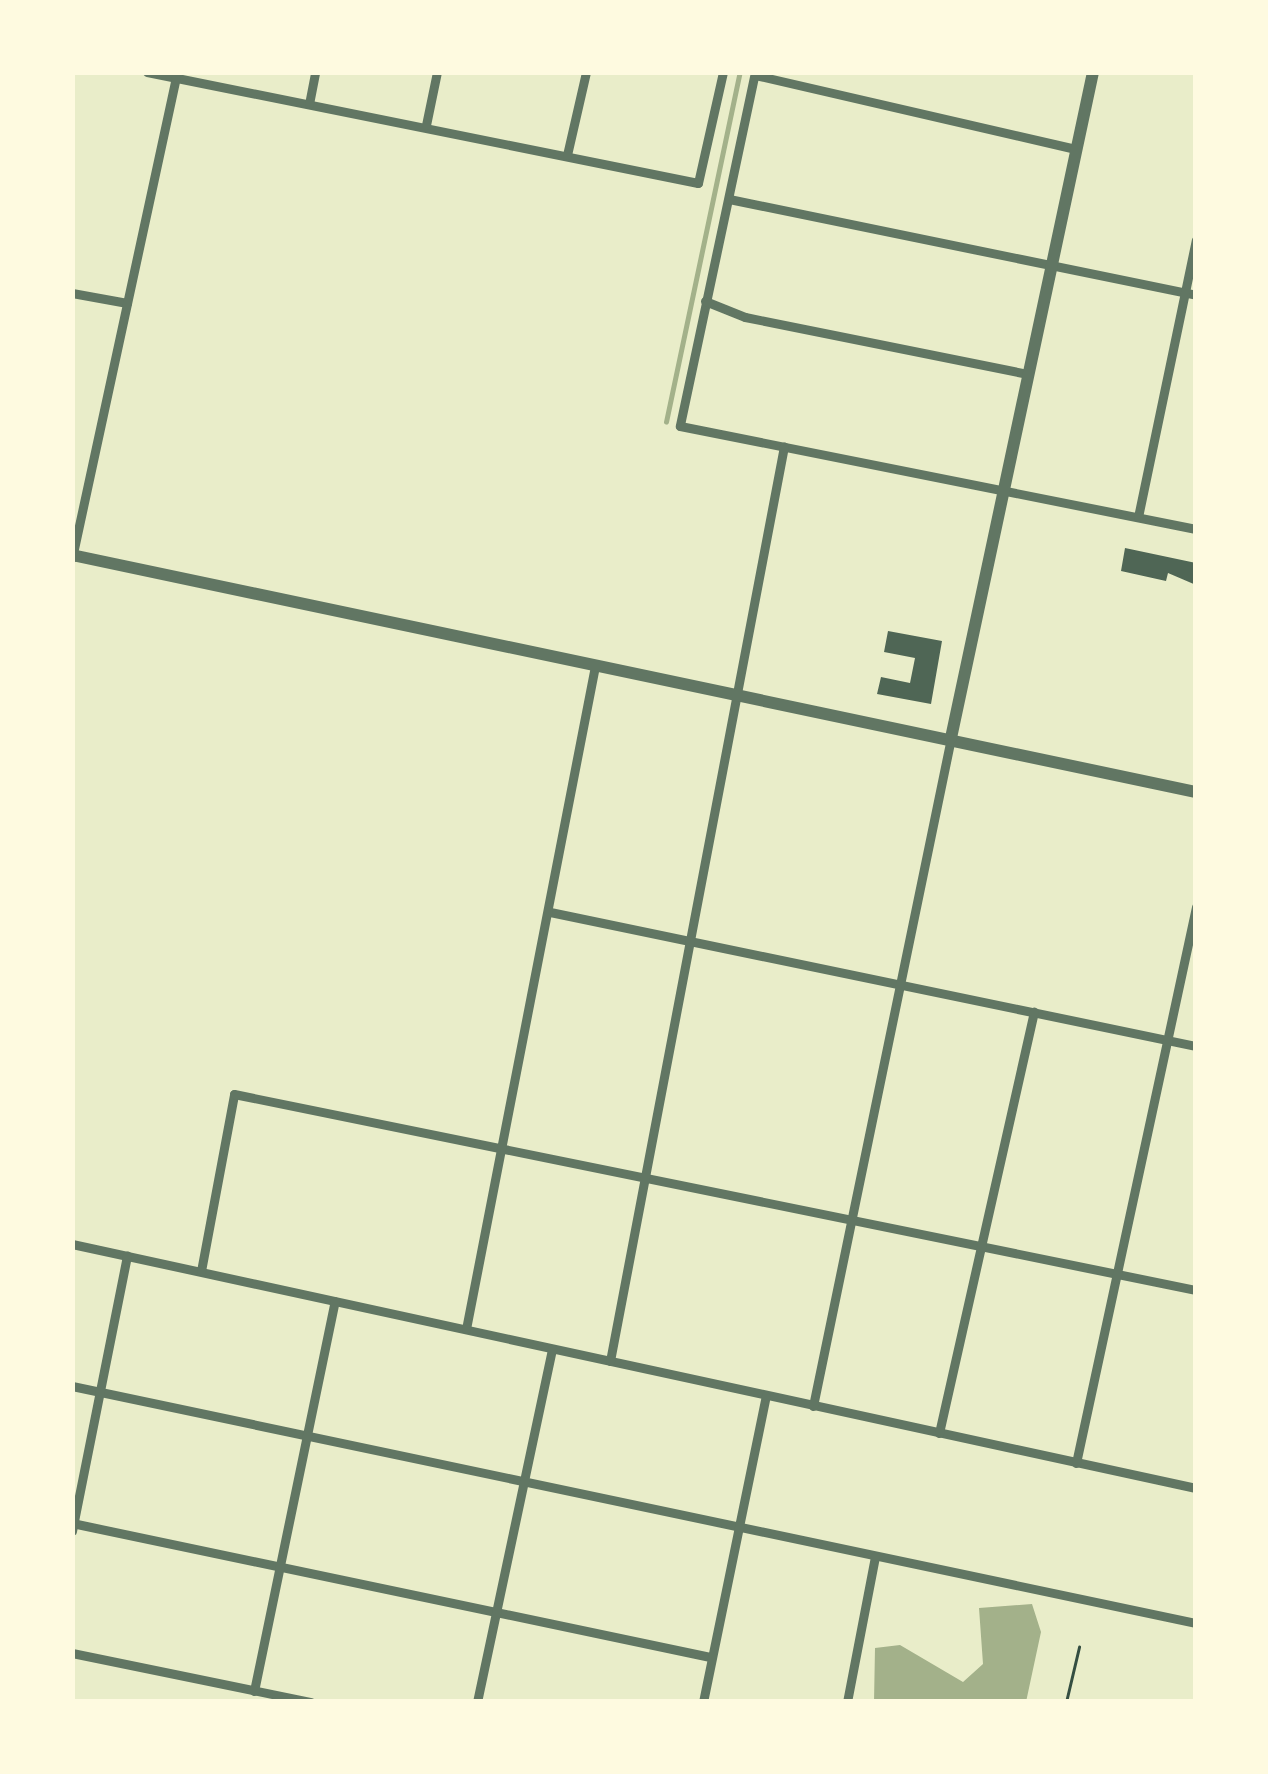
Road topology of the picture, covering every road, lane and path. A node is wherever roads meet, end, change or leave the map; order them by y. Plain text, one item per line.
1 (147, 72) edge
2 (316, 72) edge
3 (437, 72) edge
4 (586, 72) edge
5 (723, 72) edge
6 (1093, 72) edge
7 (755, 73) edge
8 (176, 75) edge
9 (309, 104) junction
10 (426, 125) junction
11 (1076, 149) junction
12 (567, 155) junction
13 (729, 199) junction
14 (1196, 240) edge
15 (1052, 266) junction
16 (72, 293) edge
17 (1191, 294) edge
18 (705, 301) junction
19 (127, 303) junction
20 (1028, 374) junction
21 (784, 446) junction
22 (1004, 488) junction
23 (1138, 517) junction
24 (1196, 530) edge
25 (72, 556) edge
26 (595, 666) junction
27 (731, 695) junction
28 (951, 738) junction
29 (1196, 792) edge
30 (1196, 907) edge
31 (550, 912) junction
32 (690, 940) junction
33 (900, 984) junction
34 (1034, 1012) junction
35 (1168, 1041) junction
36 (1196, 1046) edge
37 (505, 1148) junction
38 (644, 1175) junction
39 (852, 1216) junction
40 (72, 1244) edge
41 (982, 1245) junction
42 (127, 1255) junction
43 (201, 1271) junction
44 (1118, 1275) junction
45 (1196, 1290) edge
46 (334, 1301) junction
47 (466, 1329) junction
48 (552, 1349) junction
49 (610, 1361) junction
50 (72, 1386) edge
51 (97, 1391) junction
52 (766, 1396) junction
53 (813, 1406) junction
54 (939, 1433) junction
55 (307, 1435) junction
56 (1076, 1462) junction
57 (524, 1484) junction
58 (1196, 1488) edge
59 (72, 1526) edge
60 (737, 1526) junction
61 (875, 1557) junction
62 (281, 1565) junction
63 (498, 1610) junction
64 (1196, 1623) edge
65 (1078, 1647) dead end
66 (72, 1653) edge
67 (710, 1657) junction
68 (254, 1690) junction
69 (293, 1700) edge
70 (310, 1702) edge
71 (477, 1702) edge
72 (703, 1702) edge
73 (847, 1702) edge
74 (1066, 1702) edge

1 - 8 street
2 - 9 street
3 - 10 street
4 - 12 street
5 - 12 street
6 - 11 street
7 - 11 street
7 - 13 street
8 - 9 street
8 - 19 street
9 - 10 street
10 - 12 street
11 - 15 street
13 - 15 street
13 - 18 street
14 - 17 street
15 - 17 street
15 - 20 street
16 - 19 street
17 - 23 street
18 - 20 street
18 - 21 street
19 - 25 street
20 - 22 street
21 - 22 street
21 - 27 street
22 - 23 street
22 - 28 street
23 - 24 street
25 - 26 street
26 - 27 street
26 - 31 street
27 - 28 street
27 - 32 street
28 - 29 street
28 - 33 street
30 - 35 street
31 - 32 street
31 - 37 street
32 - 33 street
32 - 38 street
33 - 34 street
33 - 39 street
34 - 35 street
34 - 41 street
35 - 36 street
35 - 44 street
37 - 38 street
37 - 43 street
37 - 47 street
38 - 39 street
38 - 49 street
39 - 41 street
39 - 53 street
40 - 42 street
41 - 44 street
41 - 54 street
42 - 43 street
42 - 51 street
43 - 46 street
44 - 45 street
44 - 56 street
46 - 47 street
46 - 55 street
47 - 48 street
48 - 49 street
48 - 57 street
49 - 52 street
50 - 51 street
51 - 55 street
51 - 59 street
52 - 53 street
52 - 60 street
53 - 54 street
54 - 56 street
55 - 57 street
55 - 62 street
56 - 58 street
57 - 60 street
57 - 63 street
59 - 62 street
60 - 61 street
60 - 67 street
61 - 64 street
61 - 73 street
62 - 63 street
62 - 68 street
63 - 67 street
63 - 71 street
65 - 74 path
66 - 68 street
67 - 72 street
68 - 69 street
69 - 70 street

